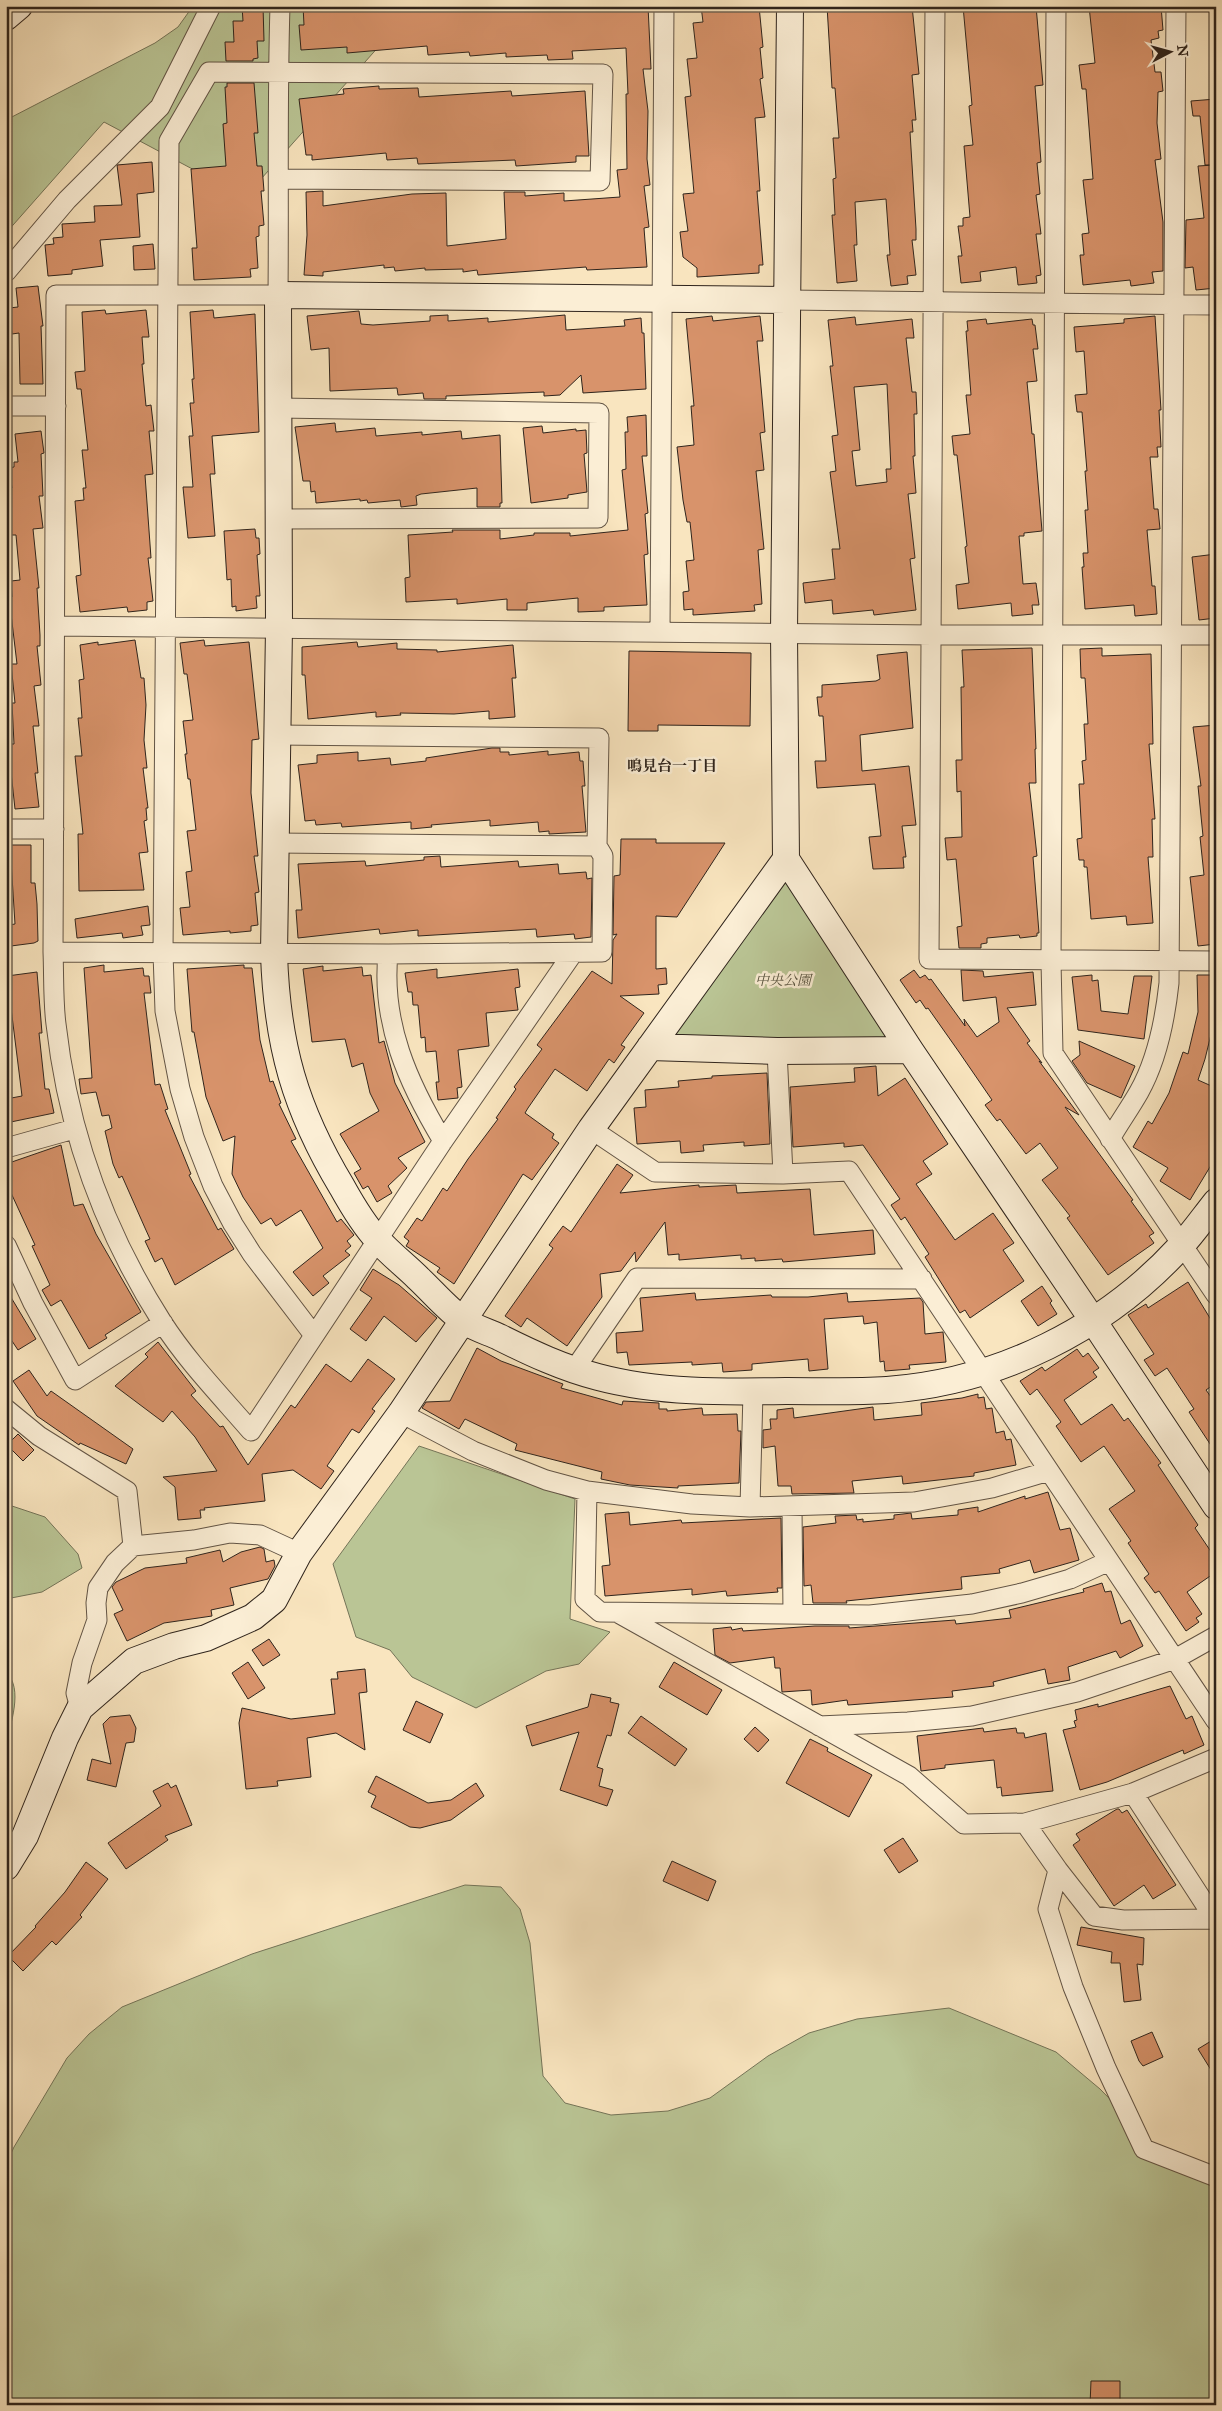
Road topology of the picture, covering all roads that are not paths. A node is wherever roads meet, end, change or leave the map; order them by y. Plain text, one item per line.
1 (19, 6) edge
2 (211, 6) edge
3 (280, 6) edge
4 (664, 6) edge
5 (790, 6) edge
6 (935, 6) edge
7 (1056, 6) edge
8 (1176, 6) edge
9 (6, 17) edge
10 (278, 72) junction
11 (280, 179) junction
12 (6, 272) edge
13 (278, 295) junction
14 (166, 296) junction
15 (661, 298) junction
16 (787, 300) junction
17 (934, 301) junction
18 (1054, 302) junction
19 (1174, 305) junction
20 (1216, 305) edge
21 (6, 406) edge
22 (56, 406) junction
23 (278, 408) junction
24 (277, 519) junction
25 (55, 626) junction
26 (165, 628) junction
27 (279, 628) junction
28 (660, 632) junction
29 (784, 633) junction
30 (1053, 634) junction
31 (933, 635) junction
32 (1216, 635) edge
33 (1171, 636) junction
34 (276, 736) junction
35 (6, 829) edge
36 (54, 829) junction
37 (275, 843) junction
38 (598, 846) junction
39 (786, 859) junction
40 (53, 952) junction
41 (163, 952) junction
42 (573, 953) junction
43 (274, 954) junction
44 (388, 954) junction
45 (1051, 961) junction
46 (1216, 961) edge
47 (1169, 962) junction
48 (650, 1047) junction
49 (910, 1050) junction
50 (776, 1051) junction
51 (74, 1129) junction
52 (592, 1129) junction
53 (1110, 1139) junction
54 (443, 1141) junction
55 (6, 1148) edge
56 (783, 1174) junction
57 (1216, 1202) edge
58 (377, 1240) junction
59 (6, 1245) edge
60 (1182, 1246) junction
61 (922, 1279) junction
62 (1216, 1295) edge
63 (464, 1321) junction
64 (1094, 1322) junction
65 (163, 1323) junction
66 (313, 1334) junction
67 (574, 1370) junction
68 (984, 1372) junction
69 (753, 1392) junction
70 (6, 1410) edge
71 (401, 1413) junction
72 (1049, 1472) junction
73 (587, 1491) junction
74 (792, 1506) junction
75 (1216, 1506) edge
76 (750, 1507) junction
77 (133, 1546) junction
78 (299, 1553) junction
79 (1110, 1561) junction
80 (620, 1614) junction
81 (793, 1614) junction
82 (1216, 1636) edge
83 (1175, 1659) junction
84 (80, 1708) junction
85 (1216, 1721) edge
86 (818, 1726) junction
87 (1216, 1758) edge
88 (1133, 1793) junction
89 (1025, 1822) junction
90 (6, 1867) edge
91 (1058, 1870) junction
92 (1215, 1920) edge
93 (1216, 2177) edge

1 - 9 street
2 - 12 street
3 - 10 street
4 - 15 street
5 - 16 street
6 - 17 street
7 - 18 street
8 - 19 street
10 - 11 street
10 - 11 street
10 - 14 street
11 - 13 street
13 - 14 street
13 - 15 street
13 - 23 street
14 - 22 street
14 - 26 street
15 - 16 street
15 - 28 street
16 - 17 street
16 - 29 street
17 - 18 street
17 - 31 street
18 - 19 street
18 - 30 street
19 - 20 street
19 - 33 street
21 - 22 street
22 - 25 street
23 - 24 street
23 - 24 street
24 - 27 street
25 - 26 street
25 - 36 street
26 - 27 street
26 - 41 street
27 - 28 street
27 - 34 street
28 - 29 street
29 - 31 street
29 - 39 street
30 - 31 street
30 - 33 street
30 - 45 street
31 - 45 street
32 - 33 street
33 - 47 street
34 - 37 street
34 - 38 street
35 - 36 street
36 - 40 street
37 - 38 street
37 - 43 street
38 - 42 street
39 - 48 street
39 - 49 street
40 - 41 street
40 - 51 street
41 - 43 street
41 - 66 street
42 - 44 street
42 - 54 street
43 - 44 street
43 - 58 street
44 - 54 street
45 - 47 street
45 - 53 street
46 - 47 street
47 - 53 street
48 - 50 street
48 - 52 street
49 - 50 street
49 - 64 street
50 - 56 street
51 - 55 street
51 - 65 street
52 - 56 street
52 - 63 street
53 - 60 street
54 - 58 street
56 - 61 street
57 - 60 street
58 - 63 street
58 - 66 street
59 - 65 street
60 - 62 street
60 - 64 street
61 - 67 street
61 - 68 street
63 - 67 street
63 - 71 street
64 - 68 street
64 - 75 street
65 - 66 street
67 - 69 street
68 - 69 street
68 - 72 street
69 - 76 street
70 - 77 street
71 - 73 street
71 - 78 street
72 - 74 street
72 - 79 street
73 - 76 street
73 - 80 street
74 - 76 street
74 - 81 street
77 - 78 street
77 - 84 street
78 - 84 street
79 - 81 street
79 - 83 street
80 - 81 street
80 - 86 street
82 - 83 street
83 - 85 street
83 - 86 street
84 - 90 street
86 - 89 street
87 - 88 street
88 - 89 street
88 - 92 street
89 - 91 street
91 - 92 street
91 - 93 street

